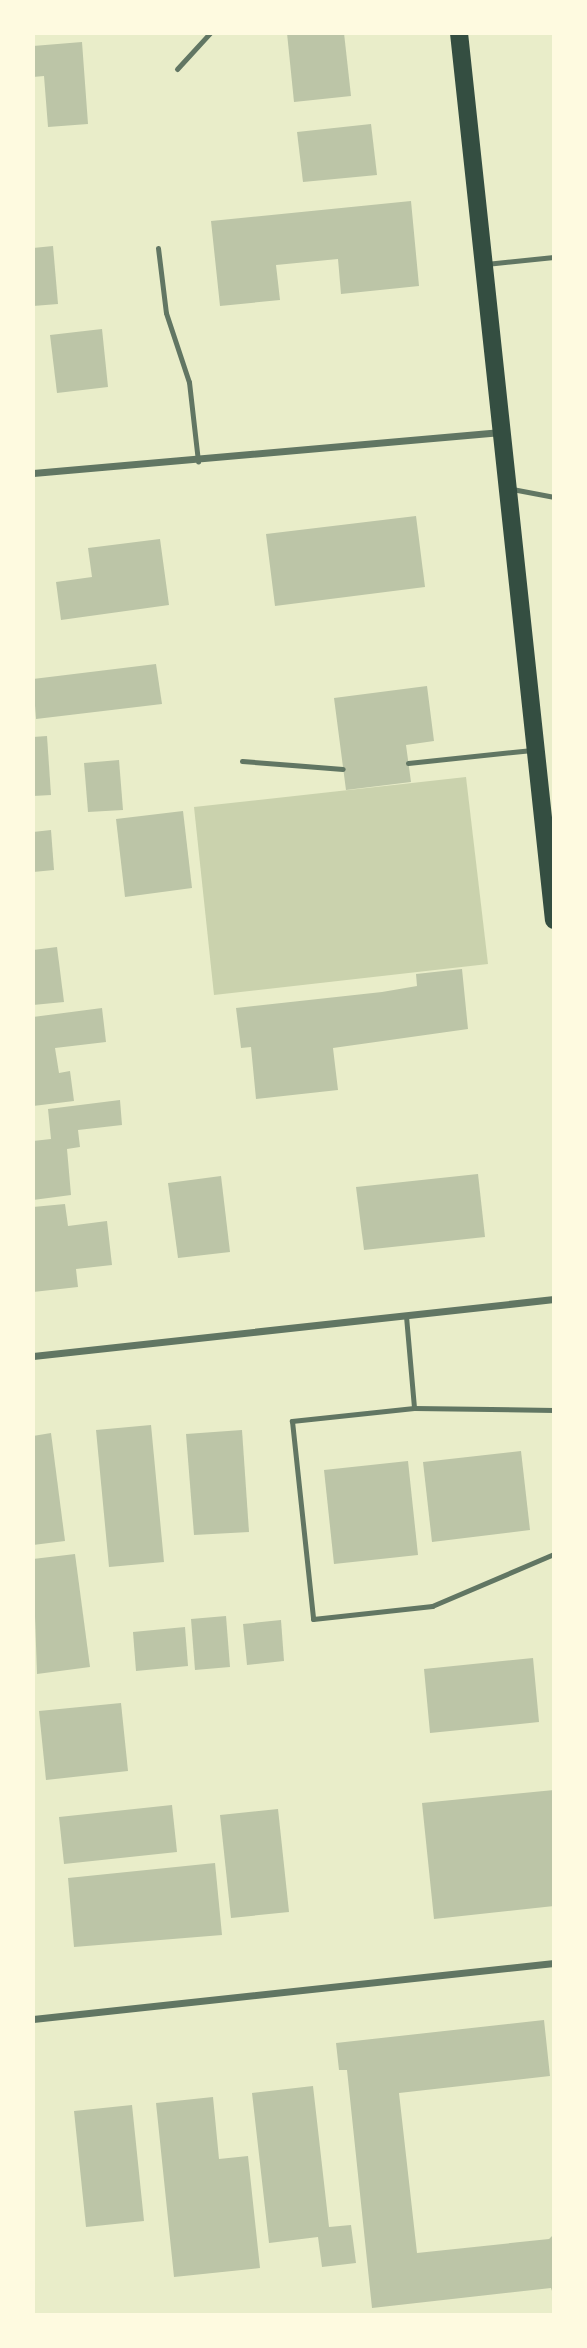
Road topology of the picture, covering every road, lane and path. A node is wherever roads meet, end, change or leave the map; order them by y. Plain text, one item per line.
1 (210, 33) edge
2 (459, 33) edge
3 (177, 69) dead end
4 (158, 248) dead end
5 (554, 257) edge
6 (483, 264) junction
7 (501, 432) junction
8 (198, 461) junction
9 (33, 473) edge
10 (507, 488) junction
11 (554, 497) edge
12 (535, 749) junction
13 (242, 761) dead end
14 (408, 763) dead end
15 (343, 769) dead end
16 (554, 920) edge
17 (554, 1299) edge
18 (406, 1316) junction
19 (33, 1356) edge
20 (414, 1408) junction
21 (554, 1410) edge
22 (554, 1554) edge
23 (554, 1963) edge
24 (33, 2019) edge

1 - 3 lane
2 - 6 main road
4 - 8 lane
5 - 6 lane
6 - 7 main road
7 - 8 street
7 - 10 main road
8 - 9 street
10 - 11 lane
10 - 12 main road
12 - 14 lane
12 - 16 main road
13 - 15 lane
17 - 18 street
18 - 19 street
18 - 20 lane
20 - 21 lane
20 - 22 lane
23 - 24 street

